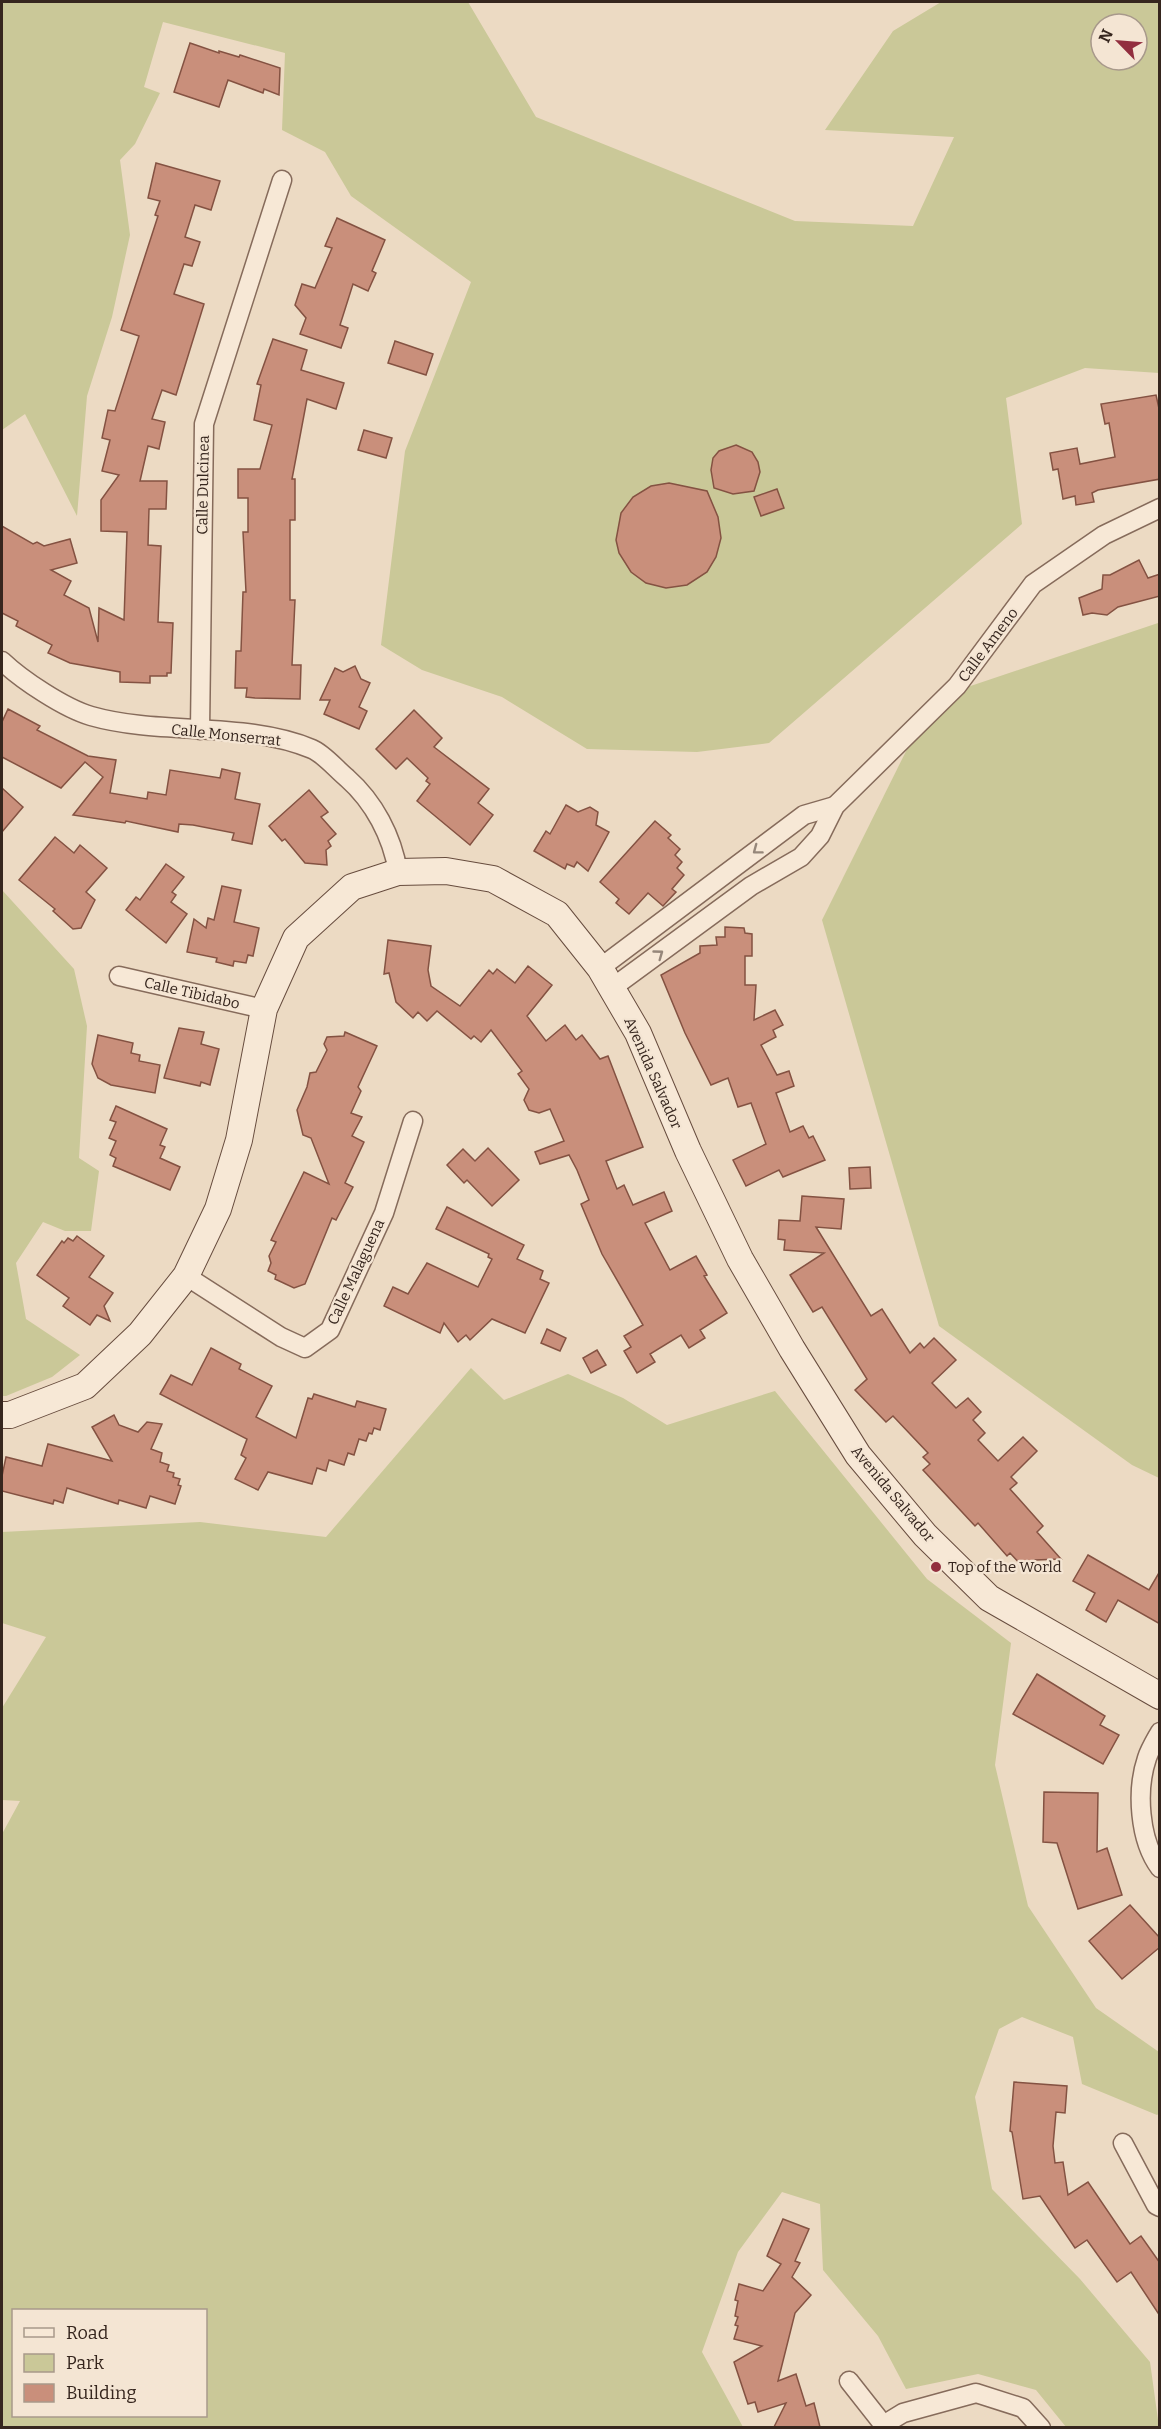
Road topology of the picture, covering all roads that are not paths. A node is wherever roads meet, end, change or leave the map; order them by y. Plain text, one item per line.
1 (282, 180) dead end
2 (1160, 508) edge
3 (2, 662) edge
4 (200, 730) junction
5 (834, 806) junction
6 (398, 872) junction
7 (119, 976) dead end
8 (606, 978) junction
9 (264, 1009) junction
10 (413, 1121) dead end
11 (186, 1276) junction
12 (2, 1415) edge
13 (1160, 1696) edge
14 (1160, 1732) edge
15 (1160, 1868) edge
16 (1123, 2142) dead end
17 (1160, 2206) edge
18 (849, 2381) dead end
19 (886, 2426) edge
20 (1041, 2427) edge

1 - 4 street, Calle Dulcinea
2 - 5 street, Calle Ameno
3 - 4 street, Calle Monserrat
4 - 6 street, Calle Monserrat
5 -> 8 street, Calle Ameno
8 -> 5 street, Calle Ameno
6 - 8 street, Avenida Salvador
6 - 9 street, Avenida Salvador
7 - 9 street, Calle Tibidabo
8 - 13 street, Avenida Salvador
9 - 11 street, Avenida Salvador
10 - 11 street, Calle Malaguena
11 - 12 street, Avenida Salvador
14 - 15 street
16 - 17 street
18 - 19 street
19 - 20 street

